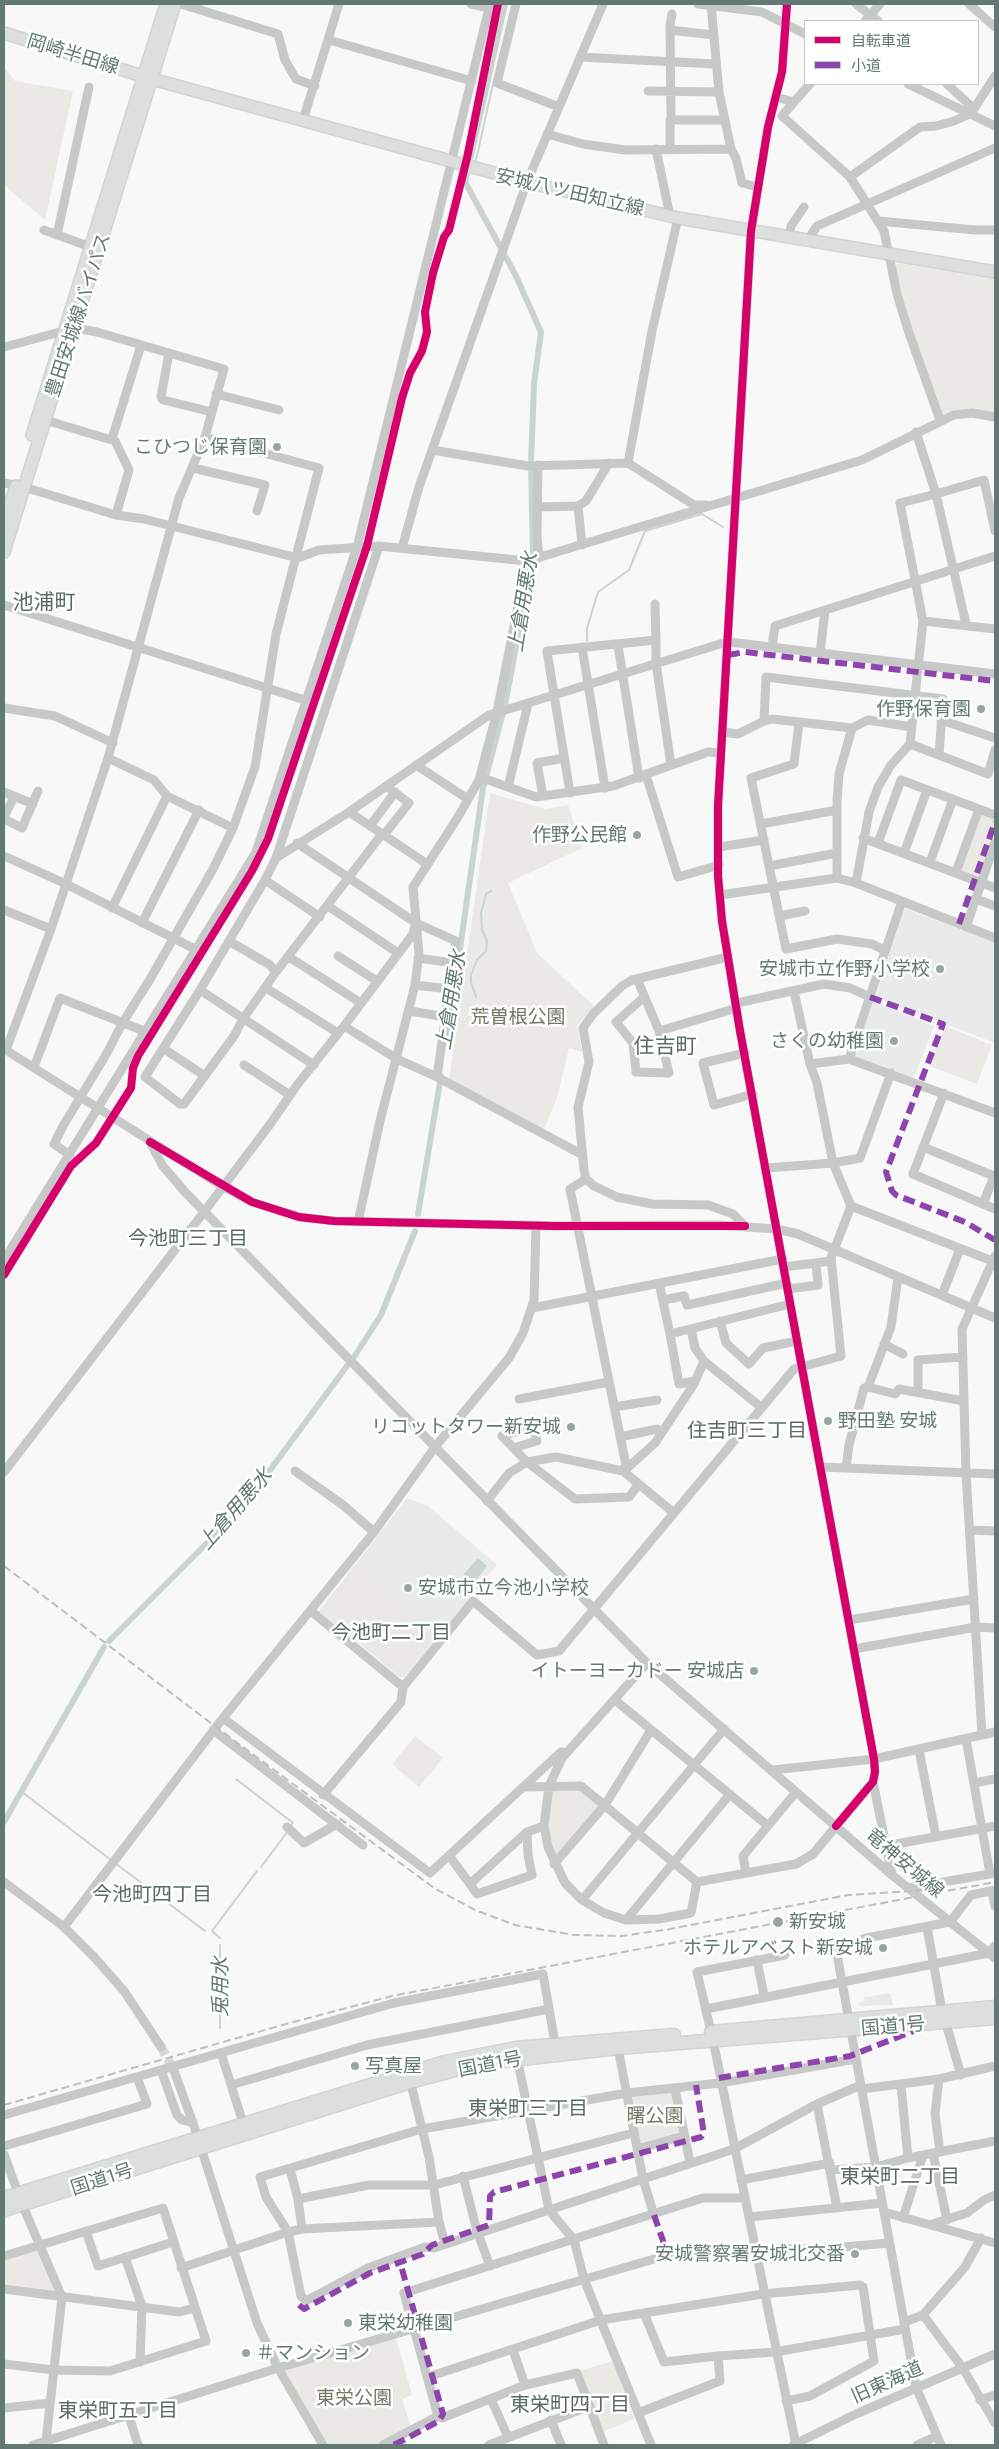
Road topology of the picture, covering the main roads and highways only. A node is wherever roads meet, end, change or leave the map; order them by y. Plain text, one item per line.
1 (166, 4) edge
2 (175, 4) edge
3 (4, 33) edge
4 (147, 77) junction
5 (995, 272) edge
6 (69, 329) junction
7 (20, 486) junction
8 (4, 524) edge
9 (4, 552) edge
10 (995, 2007) edge
11 (943, 2016) junction
12 (995, 2018) edge
13 (712, 2036) junction
14 (409, 2077) junction
15 (200, 2142) junction
16 (4, 2198) edge
17 (20, 2199) junction
18 (4, 2210) edge

1 - 4 main road, 岡崎半田線
2 - 4 main road
3 - 4 main road, 岡崎半田線
4 - 5 main road, 安城八ツ田知立線
4 - 6 main road, 豊田安城線バイパス
6 - 7 main road, 豊田安城線バイパス
6 - 7 main road, 豊田安城線バイパス
7 - 8 main road, 豊田安城線バイパス
7 - 9 main road, 豊田安城線バイパス
10 - 11 highway, 国道1号
11 - 12 highway, 国道1号
11 - 13 highway, 国道1号
13 - 14 highway, 国道1号
13 - 14 highway, 国道1号
14 - 15 highway, 国道1号
14 - 15 highway, 国道1号
15 - 17 highway, 国道1号
16 - 17 highway, 国道1号
17 - 18 highway, 国道1号

